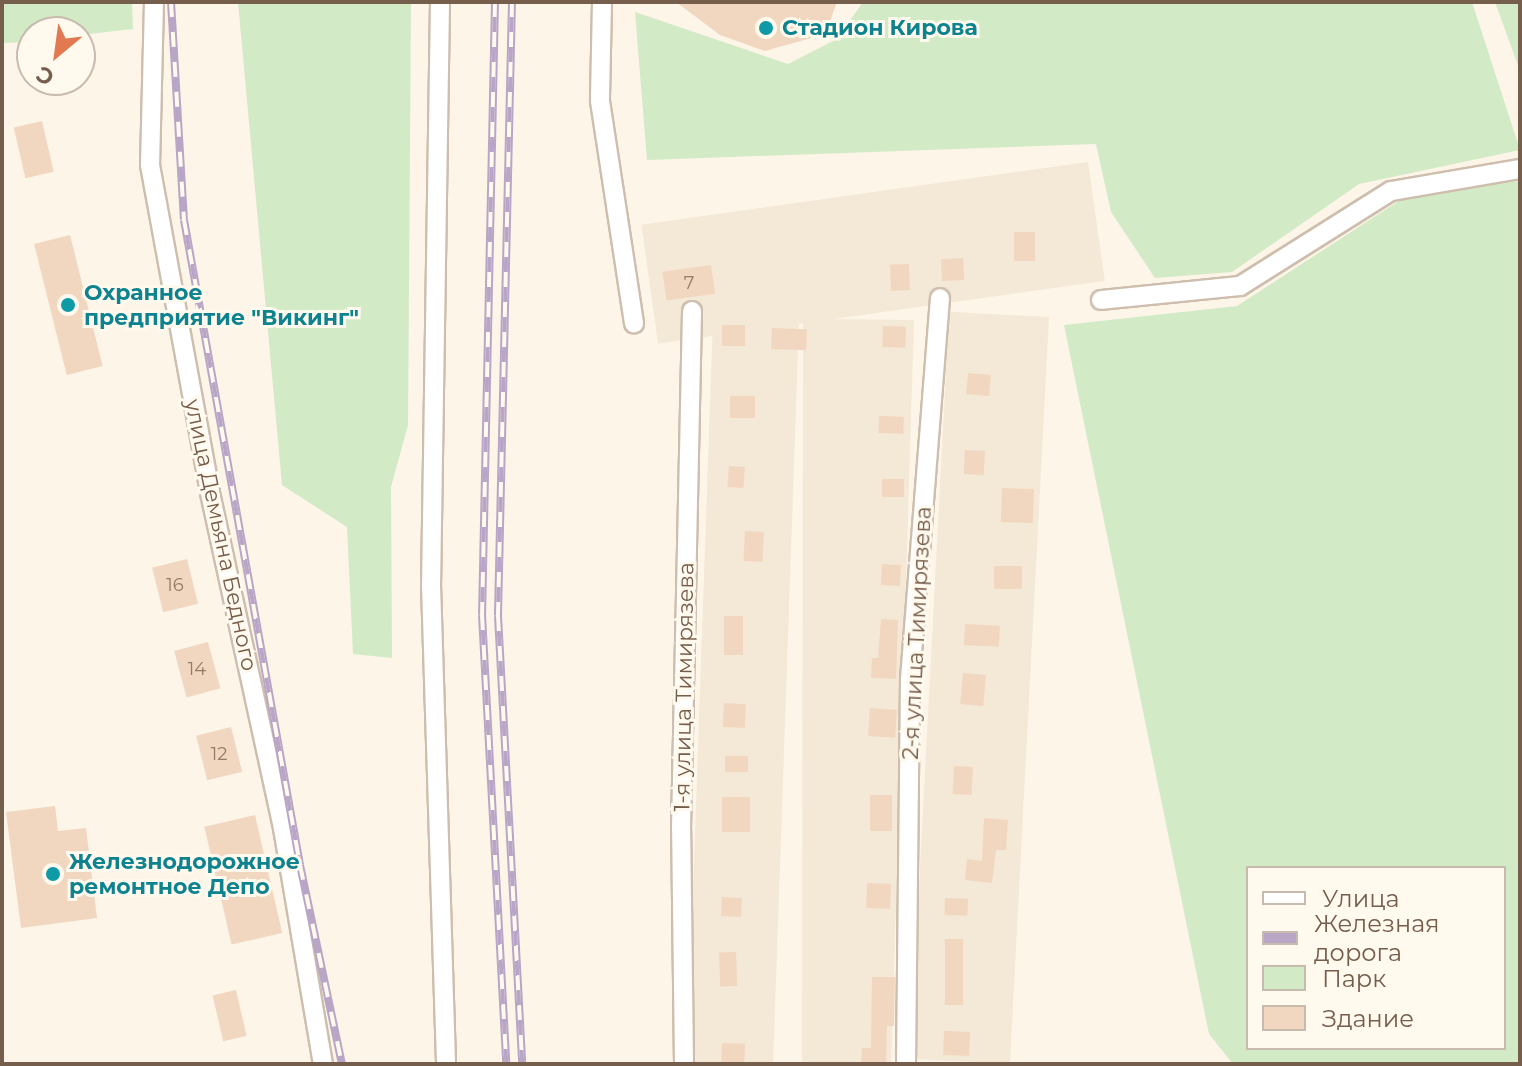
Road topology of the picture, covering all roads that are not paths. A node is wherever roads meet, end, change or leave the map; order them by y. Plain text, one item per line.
1 (154, 2) edge
2 (440, 2) edge
3 (602, 2) edge
4 (1520, 169) edge
5 (940, 298) dead end
6 (1101, 300) dead end
7 (692, 311) dead end
8 (634, 323) dead end
9 (323, 1064) edge
10 (446, 1064) edge
11 (684, 1064) edge
12 (906, 1064) edge

1 - 9 street, улица Демьяна Бедного
2 - 10 street
3 - 8 street
4 - 6 street
5 - 12 street, 2-я улица Тимирязева
7 - 11 street, 1-я улица Тимирязева

